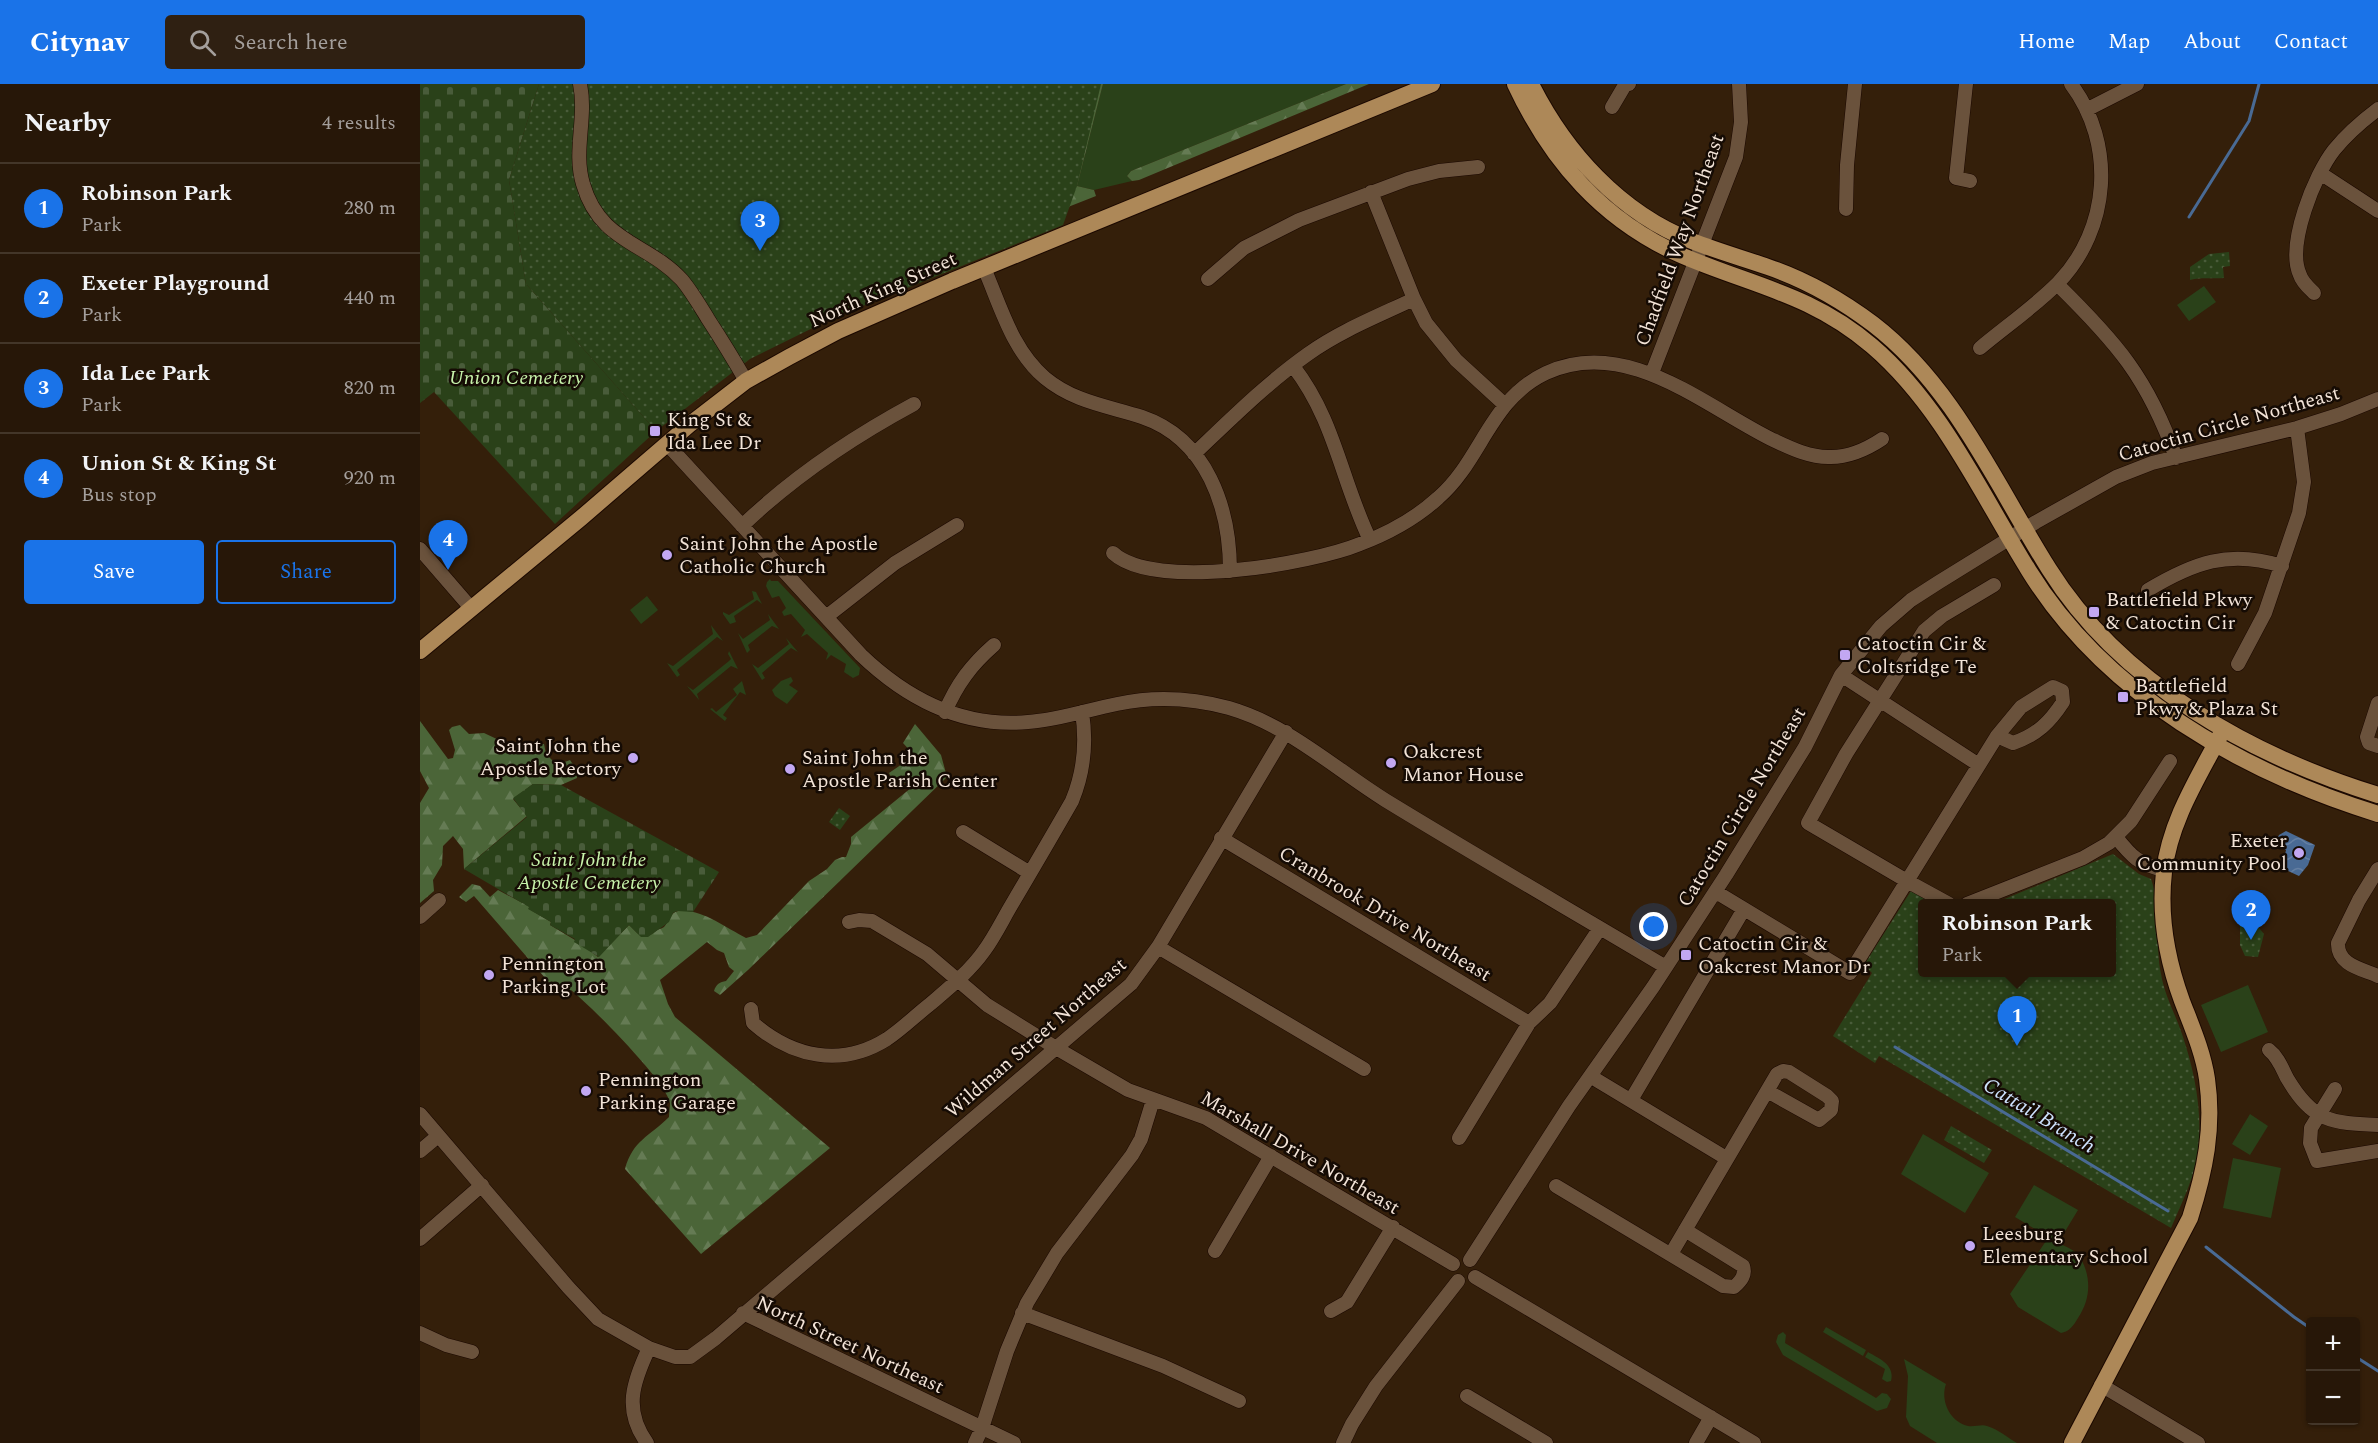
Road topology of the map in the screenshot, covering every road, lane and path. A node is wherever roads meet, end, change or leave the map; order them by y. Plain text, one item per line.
1 (580, 84) edge
2 (1432, 84) edge
3 (1515, 84) edge
4 (1532, 84) edge
5 (1629, 84) edge
6 (1739, 84) edge
7 (1855, 84) edge
8 (1966, 84) edge
9 (2071, 84) edge
10 (2137, 84) edge
11 (1612, 107) dead end
12 (2378, 109) edge
13 (2088, 110) junction
14 (1478, 167) dead end
15 (2320, 173) junction
16 (1970, 181) dead end
17 (1371, 192) junction
18 (1846, 209) dead end
19 (2378, 211) edge
20 (1701, 244) junction
21 (1695, 261) junction
22 (984, 268) junction
23 (1208, 279) dead end
24 (2057, 284) junction
25 (2314, 293) dead end
26 (1414, 299) junction
27 (1980, 348) dead end
28 (1293, 366) junction
29 (1652, 373) junction
30 (746, 381) junction
31 (2378, 399) edge
32 (914, 404) dead end
33 (1504, 404) junction
34 (2297, 428) junction
35 (1882, 439) dead end
36 (667, 444) junction
37 (1194, 454) junction
38 (2176, 458) junction
39 (957, 525) dead end
40 (742, 526) junction
41 (2017, 533) junction
42 (1370, 540) junction
43 (420, 549) edge
44 (1113, 553) dead end
45 (2282, 566) junction
46 (1230, 571) junction
47 (1994, 585) dead end
48 (2148, 590) dead end
49 (471, 608) junction
50 (826, 617) junction
51 (994, 645) dead end
52 (420, 651) edge
53 (2238, 663) dead end
54 (1841, 675) junction
55 (1879, 700) junction
56 (2378, 702) edge
57 (945, 712) junction
58 (1082, 712) junction
59 (2224, 727) junction
60 (1286, 732) junction
61 (1997, 736) junction
62 (2216, 743) junction
63 (2378, 746) edge
64 (2170, 760) dead end
65 (1979, 765) junction
66 (2378, 795) edge
67 (2378, 814) edge
68 (963, 832) dead end
69 (2116, 837) junction
70 (1221, 838) junction
71 (2378, 869) edge
72 (2164, 870) junction
73 (1030, 873) junction
74 (1907, 881) junction
75 (1716, 892) junction
76 (1941, 899) edge
77 (1976, 899) edge
78 (439, 900) dead end
79 (1744, 909) junction
80 (420, 917) edge
81 (849, 922) dead end
82 (1600, 928) junction
83 (1158, 947) junction
84 (1666, 967) junction
85 (2378, 976) edge
86 (957, 981) junction
87 (751, 1009) dead end
88 (1529, 1023) junction
89 (1056, 1048) junction
90 (2269, 1050) dead end
91 (1364, 1070) dead end
92 (1590, 1076) junction
93 (2335, 1089) dead end
94 (1767, 1091) dead end
95 (1153, 1100) junction
96 (1630, 1100) junction
97 (420, 1114) edge
98 (2318, 1115) junction
99 (2378, 1125) edge
100 (438, 1136) junction
101 (1459, 1138) dead end
102 (2378, 1150) edge
103 (420, 1151) edge
104 (1271, 1156) junction
105 (1726, 1158) junction
106 (482, 1185) junction
107 (1556, 1186) dead end
108 (1393, 1227) junction
109 (1685, 1230) junction
110 (420, 1239) edge
111 (1215, 1251) dead end
112 (1671, 1254) junction
113 (1470, 1260) junction
114 (1453, 1264) junction
115 (1475, 1277) junction
116 (1458, 1281) junction
117 (1331, 1311) dead end
118 (743, 1313) junction
119 (1022, 1313) junction
120 (420, 1333) edge
121 (649, 1348) junction
122 (472, 1352) dead end
123 (2101, 1385) junction
124 (1467, 1396) dead end
125 (1239, 1401) dead end
126 (1711, 1417) junction
127 (982, 1428) junction
128 (647, 1443) edge
129 (975, 1443) edge
130 (1014, 1443) edge
131 (1343, 1443) edge
132 (1546, 1443) edge
133 (1696, 1443) edge
134 (1754, 1443) edge
135 (2072, 1443) edge
136 (2198, 1443) edge

1 - 30 street
2 - 22 main road, North King Street
3 - 21 main road
4 - 20 main road
5 - 11 street
6 - 20 street, Chadfield Way Northeast
7 - 18 street
8 - 16 street
9 - 13 street
10 - 13 street
12 - 15 street
13 - 24 street
14 - 17 street
15 - 19 street
15 - 25 street
17 - 23 street
17 - 26 street
20 - 21 street, Chadfield Way Northeast
20 - 41 main road
21 - 29 street, Chadfield Way Northeast
21 - 41 main road
22 - 30 main road, North King Street
22 - 37 street
24 - 27 street
24 - 38 street
26 - 28 street
26 - 33 street
28 - 37 street
28 - 42 street
29 - 33 street
29 - 35 street
30 - 36 main road, North King Street
31 - 34 street, Catoctin Circle Northeast
32 - 40 street
33 - 42 street
34 - 38 street, Catoctin Circle Northeast
34 - 45 street
36 - 40 street
36 - 49 main road, North King Street
37 - 46 street
38 - 41 street, Catoctin Circle Northeast
39 - 50 street
40 - 50 street
41 - 54 street, Catoctin Circle Northeast
41 - 59 main road
41 - 62 main road
42 - 46 street
43 - 49 street
44 - 46 street
45 - 48 street
45 - 53 street
47 - 55 street
49 - 52 main road, North King Street
50 - 57 street
51 - 57 street
54 - 55 street
54 - 75 street, Catoctin Circle Northeast
55 - 65 street
55 - 74 street
56 - 63 street
57 - 58 street
58 - 60 street
58 - 73 street
59 - 62 main road
59 - 66 main road
60 - 70 street, Wildman Street Northeast
60 - 82 street
61 - 61 street
61 - 65 street
62 - 67 main road
62 - 72 main road
64 - 69 street
65 - 74 street
68 - 73 street
69 - 72 street
69 - 77 street
70 - 83 street, Wildman Street Northeast
70 - 88 street, Cranbrook Drive Northeast
71 - 85 street
72 - 123 main road
73 - 86 street
74 - 76 street
74 - 79 street
75 - 79 street
75 - 84 street, Catoctin Circle Northeast
78 - 80 street
79 - 96 street
81 - 86 street, Marshall Drive Northeast
82 - 84 street
82 - 88 street
83 - 89 street, Wildman Street Northeast
83 - 91 street
84 - 92 street, Catoctin Circle Northeast
86 - 87 street
86 - 89 street, Marshall Drive Northeast
88 - 101 street
89 - 95 street, Marshall Drive Northeast
89 - 118 street, Wildman Street Northeast
90 - 98 street
92 - 96 street
92 - 113 street, Catoctin Circle Northeast
93 - 98 street
94 - 105 street
95 - 104 street, Marshall Drive Northeast
95 - 119 street
96 - 105 street
97 - 100 street, North Street Northeast
98 - 99 street
98 - 102 street
100 - 103 street
100 - 106 street, North Street Northeast
104 - 108 street, Marshall Drive Northeast
104 - 111 street
105 - 109 street
106 - 110 street
106 - 121 street, North Street Northeast
107 - 112 street
108 - 114 street, Marshall Drive Northeast
108 - 117 street
109 - 112 street
109 - 112 street
113 - 114 street
113 - 115 street
114 - 116 street
115 - 116 street
115 - 126 street
116 - 131 street
118 - 121 street, North Street Northeast
118 - 127 street, North Street Northeast
119 - 125 street
119 - 127 street
120 - 122 street
121 - 128 street
123 - 135 main road
123 - 136 street
124 - 132 street
126 - 133 street
126 - 134 street
127 - 129 street
127 - 130 street, North Street Northeast

